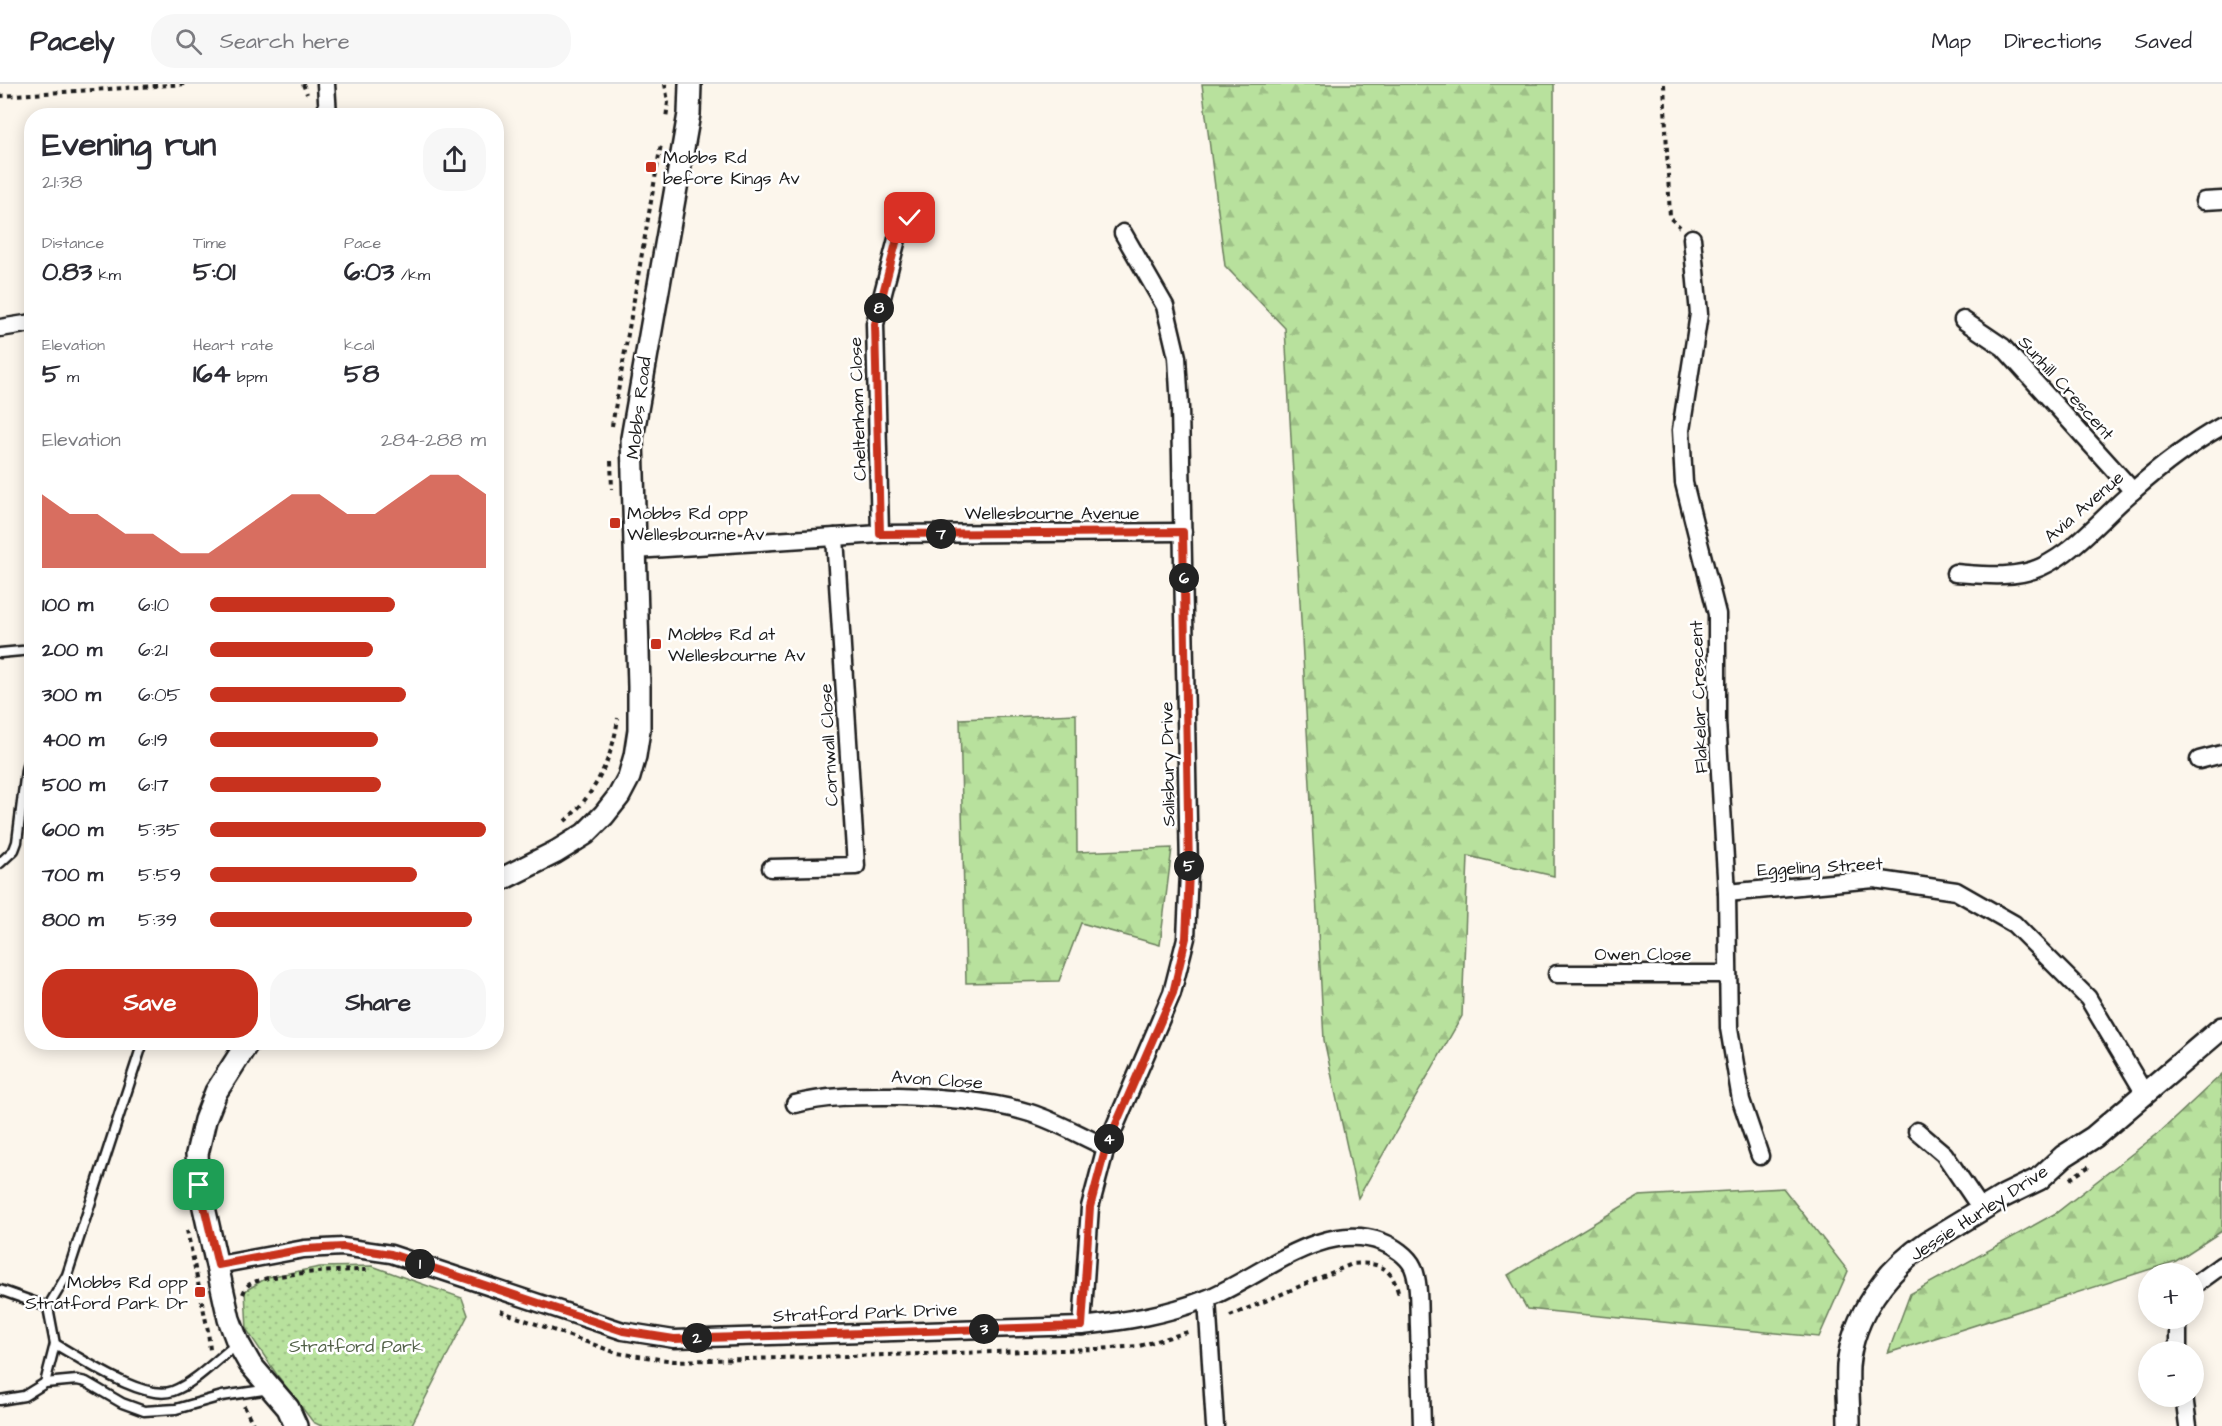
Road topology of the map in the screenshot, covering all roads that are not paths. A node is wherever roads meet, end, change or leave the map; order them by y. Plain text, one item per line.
1 (326, 84) edge
2 (690, 84) edge
3 (328, 108) edge
4 (2222, 200) edge
5 (2204, 201) dead end
6 (910, 218) dead end
7 (1123, 233) dead end
8 (1692, 238) road end
9 (1963, 320) dead end
10 (24, 324) edge
11 (0, 328) edge
12 (2222, 426) edge
13 (2133, 491) junction
14 (1183, 532) junction
15 (880, 534) junction
16 (836, 537) junction
17 (634, 550) junction
18 (1955, 573) dead end
19 (24, 651) edge
20 (0, 653) edge
21 (2222, 754) edge
22 (2199, 760) dead end
23 (24, 786) edge
24 (0, 863) edge
25 (771, 868) dead end
26 (504, 878) edge
27 (1727, 893) junction
28 (1557, 974) dead end
29 (1728, 974) junction
30 (2222, 1028) edge
31 (140, 1050) edge
32 (243, 1050) edge
33 (2145, 1094) junction
34 (795, 1104) dead end
35 (1917, 1131) dead end
36 (1106, 1147) junction
37 (1760, 1156) dead end
38 (1982, 1210) junction
39 (218, 1265) junction
40 (2222, 1265) edge
41 (2204, 1278) edge
42 (0, 1290) edge
43 (1207, 1299) junction
44 (48, 1307) junction
45 (1082, 1326) junction
46 (238, 1343) junction
47 (55, 1344) junction
48 (45, 1383) junction
49 (270, 1389) junction
50 (0, 1400) edge
51 (2185, 1407) edge
52 (296, 1426) edge
53 (1215, 1426) edge
54 (1422, 1426) edge
55 (1849, 1426) edge
56 (2188, 1426) edge

1 - 3 street
2 - 17 street, Mobbs Road
4 - 5 street
6 - 15 street, Cheltenham Close
7 - 14 street, Salisbury Drive
8 - 27 street, Flakelar Crescent
9 - 13 street, Sunhill Crescent
10 - 11 street
12 - 13 street, Avia Avenue
13 - 18 street, Avia Avenue
14 - 15 street, Wellesbourne Avenue
14 - 36 street, Salisbury Drive
15 - 16 street, Wellesbourne Avenue
16 - 17 street, Wellesbourne Avenue
16 - 25 street, Cornwall Close
17 - 26 street, Mobbs Road
19 - 20 lane
21 - 22 street
23 - 24 lane
27 - 29 street, Flakelar Crescent
27 - 33 street, Eggeling Street
28 - 29 street, Owen Close
29 - 37 street, Flakelar Crescent
30 - 33 street, Jessie Hurley Drive
31 - 44 lane
32 - 39 street
33 - 38 street, Jessie Hurley Drive
34 - 36 street, Avon Close
35 - 38 street
36 - 45 street, Salisbury Drive
38 - 55 street, Jessie Hurley Drive
39 - 45 street, Stratford Park Drive
39 - 46 street
40 - 41 street
42 - 44 lane
43 - 45 street, Stratford Park Drive
43 - 53 street
43 - 54 street, Stratford Park Drive
44 - 47 lane
46 - 47 lane
46 - 49 street
47 - 48 lane
48 - 49 lane
48 - 50 lane
49 - 52 street
51 - 56 street

